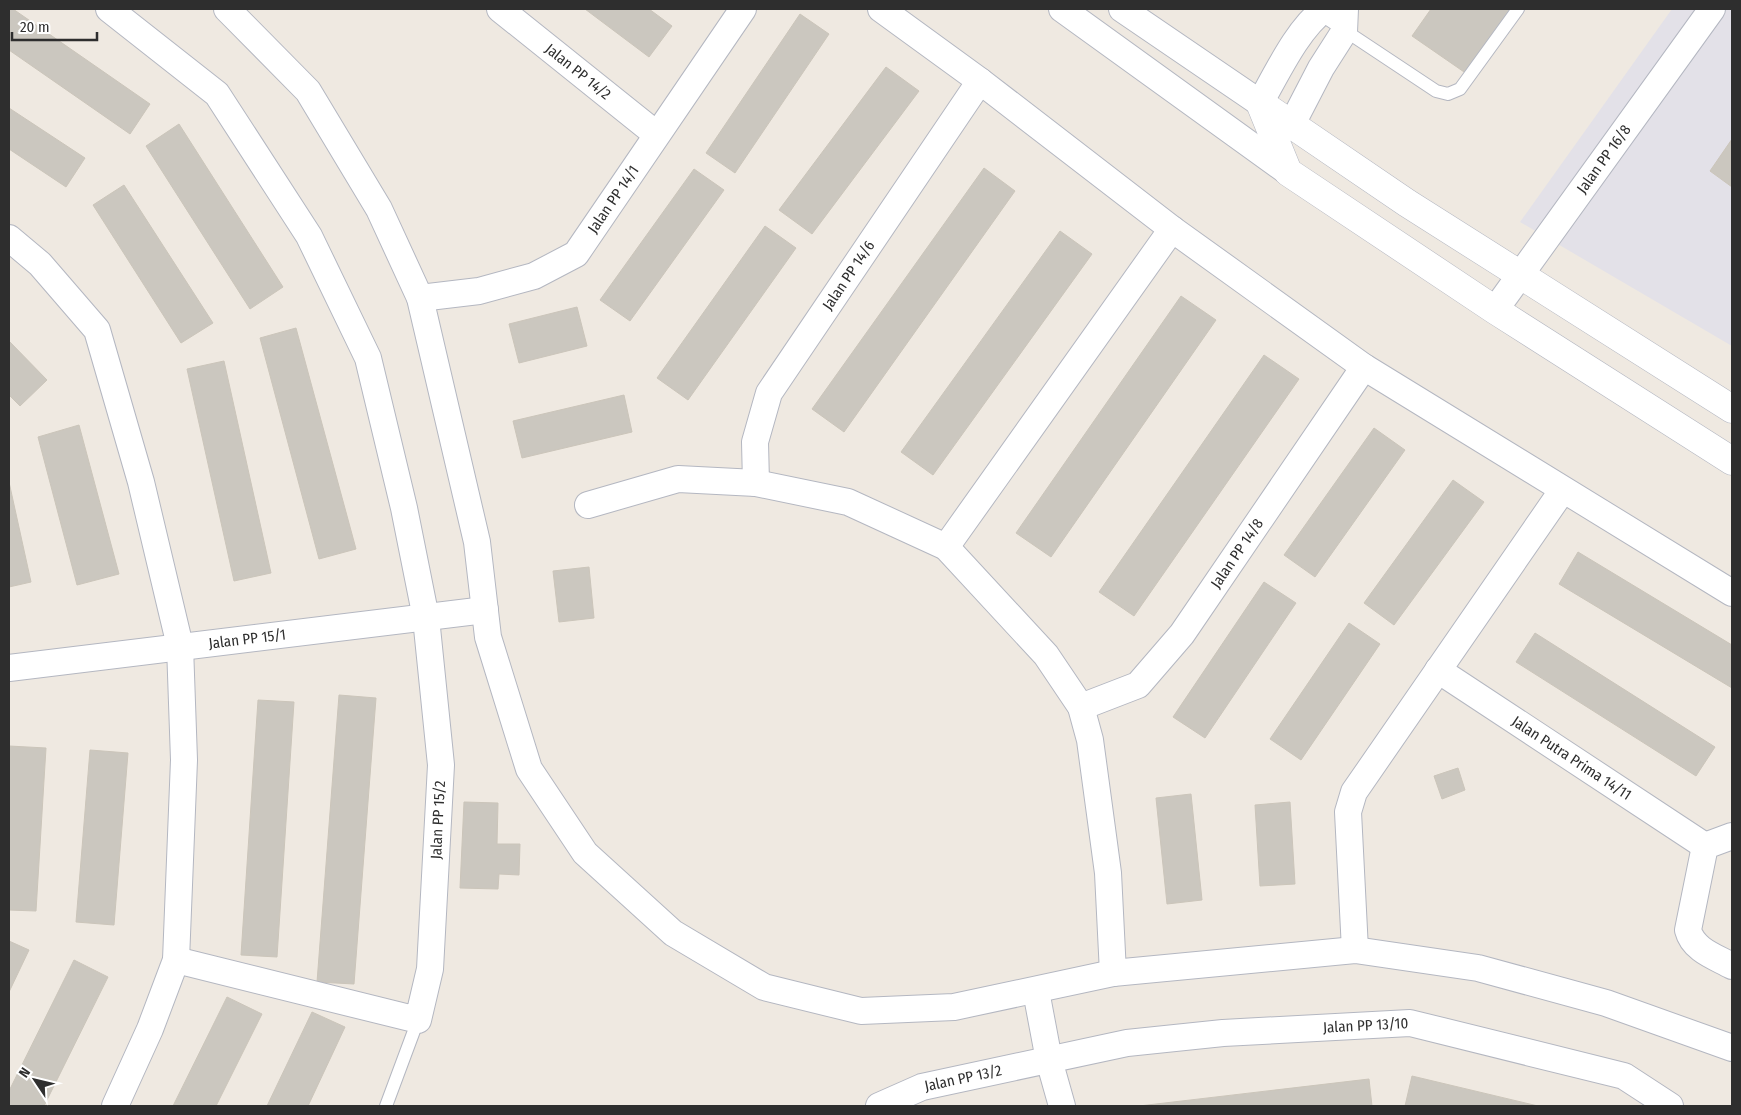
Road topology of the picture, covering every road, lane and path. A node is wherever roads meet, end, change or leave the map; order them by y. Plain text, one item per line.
1 (109, 9) edge
2 (227, 9) edge
3 (500, 9) edge
4 (742, 9) edge
5 (880, 9) edge
6 (1062, 9) edge
7 (1122, 9) edge
8 (1518, 9) edge
9 (1712, 9) edge
10 (1319, 10) edge
11 (1345, 20) edge
12 (980, 81) junction
13 (1260, 103) junction
14 (1292, 124) junction
15 (656, 134) junction
16 (1288, 172) junction
17 (1172, 229) junction
18 (9, 238) edge
19 (1520, 275) junction
20 (420, 298) junction
21 (1495, 310) junction
22 (1364, 367) junction
23 (1732, 409) edge
24 (1732, 462) edge
25 (756, 483) junction
26 (1562, 490) junction
27 (588, 506) dead end
28 (946, 547) junction
29 (1732, 593) edge
30 (485, 610) junction
31 (426, 618) junction
32 (180, 646) junction
33 (9, 668) edge
34 (1438, 670) junction
35 (1081, 707) junction
36 (1732, 836) edge
37 (1705, 846) junction
38 (1356, 950) junction
39 (176, 960) junction
40 (1732, 966) edge
41 (1113, 973) junction
42 (1036, 991) junction
43 (418, 1020) junction
44 (1732, 1048) edge
45 (1049, 1060) junction
46 (114, 1106) edge
47 (386, 1106) edge
48 (879, 1106) edge
49 (1062, 1106) edge
50 (1670, 1106) edge

1 - 31 street, Jalan PP 15/2
2 - 20 street
3 - 15 street, Jalan PP 14/2
4 - 15 street, Jalan PP 14/1
5 - 12 street
6 - 16 street
7 - 13 street
8 - 11 lane
9 - 19 street, Jalan PP 16/8
10 - 11 lane
10 - 13 street
11 - 14 street
12 - 17 street
12 - 25 street, Jalan PP 14/6
13 - 14 street
13 - 16 street
14 - 19 street
15 - 20 street, Jalan PP 14/1
16 - 21 street
17 - 22 street
17 - 28 street
18 - 32 street
19 - 21 street, Jalan PP 16/8
19 - 23 street
20 - 30 street
21 - 24 street
22 - 26 street
22 - 35 street, Jalan PP 14/8
25 - 27 street
25 - 28 street
26 - 29 street
26 - 34 street
28 - 35 street
30 - 31 street, Jalan PP 15/1
30 - 42 street
31 - 32 street, Jalan PP 15/1
31 - 43 street, Jalan PP 15/2
32 - 33 street, Jalan PP 15/1
32 - 39 street
34 - 37 street, Jalan Putra Prima 14/11
34 - 38 street
35 - 41 street
36 - 37 street
37 - 40 street
38 - 41 street
38 - 44 street
39 - 43 street
39 - 46 street
41 - 42 street
42 - 45 street
43 - 47 lane
45 - 48 street, Jalan PP 13/2
45 - 49 street
45 - 50 street, Jalan PP 13/10

